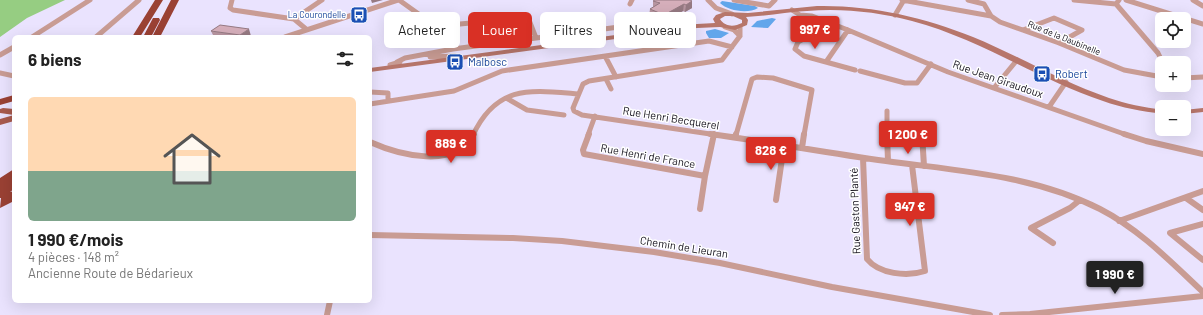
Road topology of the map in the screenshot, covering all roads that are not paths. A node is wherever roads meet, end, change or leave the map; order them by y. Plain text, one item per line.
1 (90, 0) edge
2 (139, 0) edge
3 (159, 0) edge
4 (167, 0) edge
5 (175, 0) edge
6 (180, 0) edge
7 (232, 0) edge
8 (322, 0) edge
9 (398, 0) edge
10 (708, 0) edge
11 (734, 0) edge
12 (775, 0) edge
13 (903, 0) edge
14 (968, 0) edge
15 (990, 0) edge
16 (1074, 0) edge
17 (1119, 0) edge
18 (1126, 0) edge
19 (1193, 0) edge
20 (984, 4) junction
21 (1116, 4) junction
22 (1203, 5) edge
23 (716, 8) junction
24 (792, 10) junction
25 (766, 14) junction
26 (735, 15) junction
27 (895, 15) junction
28 (991, 16) junction
29 (294, 18) junction
30 (716, 18) junction
31 (745, 20) junction
32 (831, 23) junction
33 (696, 24) edge
34 (1203, 24) edge
35 (723, 26) junction
36 (740, 27) junction
37 (614, 28) edge
38 (306, 29) junction
39 (848, 30) junction
40 (1023, 30) junction
41 (35, 35) edge
42 (98, 35) edge
43 (137, 35) edge
44 (148, 35) edge
45 (157, 35) edge
46 (163, 35) edge
47 (291, 35) edge
48 (614, 35) edge
49 (740, 36) junction
50 (536, 38) junction
51 (1059, 43) junction
52 (732, 47) junction
53 (12, 49) edge
54 (443, 51) junction
55 (0, 55) edge
56 (437, 56) junction
57 (455, 56) junction
58 (605, 56) junction
59 (1160, 56) edge
60 (1017, 60) junction
61 (826, 62) junction
62 (393, 64) junction
63 (931, 64) junction
64 (372, 69) edge
65 (372, 69) edge
66 (0, 73) edge
67 (12, 76) edge
68 (1155, 76) edge
69 (616, 77) junction
70 (1203, 77) edge
71 (1191, 78) edge
72 (606, 79) junction
73 (1066, 82) junction
74 (994, 88) junction
75 (611, 89) dead end
76 (372, 92) edge
77 (578, 94) junction
78 (508, 99) junction
79 (12, 100) edge
80 (388, 100) junction
81 (372, 104) edge
82 (1049, 107) junction
83 (1, 109) edge
84 (1203, 110) edge
85 (887, 111) dead end
86 (1155, 111) edge
87 (1191, 111) edge
88 (12, 112) edge
89 (564, 115) dead end
90 (595, 116) junction
91 (12, 119) edge
92 (0, 122) edge
93 (714, 134) junction
94 (922, 134) dead end
95 (735, 137) junction
96 (372, 143) edge
97 (784, 145) junction
98 (802, 148) junction
99 (1203, 154) edge
100 (863, 158) junction
101 (888, 162) junction
102 (912, 165) junction
103 (924, 166) junction
104 (12, 175) edge
105 (705, 176) junction
106 (0, 184) edge
107 (12, 185) edge
108 (1203, 191) edge
109 (0, 194) edge
110 (12, 196) edge
111 (1186, 198) junction
112 (776, 200) dead end
113 (1080, 200) junction
114 (0, 204) edge
115 (700, 209) dead end
116 (1203, 210) edge
117 (1119, 221) junction
118 (1203, 224) edge
119 (372, 235) edge
120 (1053, 243) dead end
121 (1203, 260) edge
122 (1203, 292) edge
123 (1203, 296) edge
124 (330, 303) edge
125 (1030, 314) edge
126 (327, 315) edge
127 (990, 315) edge
128 (1002, 315) edge

1 - 41 street
2 - 42 street
3 - 43 highway
4 - 44 highway
5 - 45 highway
6 - 46 highway
7 - 29 street
8 - 29 street
9 - 38 street
9 - 50 street
10 - 23 street
11 - 12 street
13 - 27 street
13 - 28 street, Rue de la Daubinelle
14 - 20 street
15 - 20 street
16 - 21 street
17 - 21 street
18 - 34 street
19 - 22 street
20 - 28 street
21 - 59 street
23 - 26 street
23 - 30 street
24 - 25 main road
24 - 27 main road
24 - 32 street, Rue Jean Giraudoux
25 - 26 main road
25 - 31 main road
26 - 30 main road
26 - 31 main road
27 - 60 main road
28 - 40 street, Rue de la Daubinelle
29 - 38 street
30 - 33 main road
30 - 35 main road
31 - 36 main road
32 - 39 street, Rue Jean Giraudoux
32 - 61 street
35 - 36 main road
35 - 49 street
35 - 64 main road
36 - 49 street
37 - 50 street
38 - 47 street
39 - 61 street
39 - 63 street, Rue Jean Giraudoux
40 - 51 street, Rue de la Daubinelle
40 - 51 street
48 - 57 main road
49 - 52 street
50 - 54 street
51 - 68 street, Rue de la Daubinelle
52 - 58 street
52 - 69 street
53 - 55 street
54 - 56 street
54 - 62 street
56 - 57 street
56 - 62 street
57 - 62 main road
58 - 69 street
58 - 80 street
60 - 73 main road
60 - 74 street
61 - 63 street
62 - 65 main road
63 - 74 street, Rue Jean Giraudoux
66 - 67 street
69 - 72 street
70 - 71 street
72 - 75 street
72 - 77 street
73 - 82 street
73 - 86 main road
74 - 82 street, Rue Jean Giraudoux
76 - 80 street
77 - 78 street
77 - 90 street, Rue Henri Becquerel
78 - 89 street
78 - 96 street
79 - 83 highway
80 - 81 street
82 - 99 street, Rue Jean Giraudoux
83 - 88 main road
84 - 87 main road
85 - 101 street
90 - 93 street, Rue Henri Becquerel
90 - 105 street, Rue Henri de France
91 - 92 main road
93 - 95 street, Rue Henri Becquerel
93 - 105 street, Rue Henri de France
94 - 103 street
95 - 97 street, Rue Henri Becquerel
95 - 98 street
97 - 98 street, Rue Henri Becquerel
97 - 112 street
98 - 100 street, Rue Henri Becquerel
100 - 101 street, Rue Henri Becquerel
100 - 102 street, Rue Gaston Planté
101 - 102 street, Rue Henri Becquerel
102 - 103 street, Rue Henri Becquerel
103 - 113 street, Rue Henri Becquerel
104 - 106 highway
105 - 115 street
107 - 109 highway
108 - 111 street
110 - 114 highway
111 - 116 street
111 - 117 street
113 - 117 street, Rue Henri Becquerel
113 - 120 street
117 - 122 street, Rue Henri Becquerel
118 - 121 street
119 - 127 street, Chemin de Lieuran
123 - 125 street
124 - 126 street
125 - 128 street

